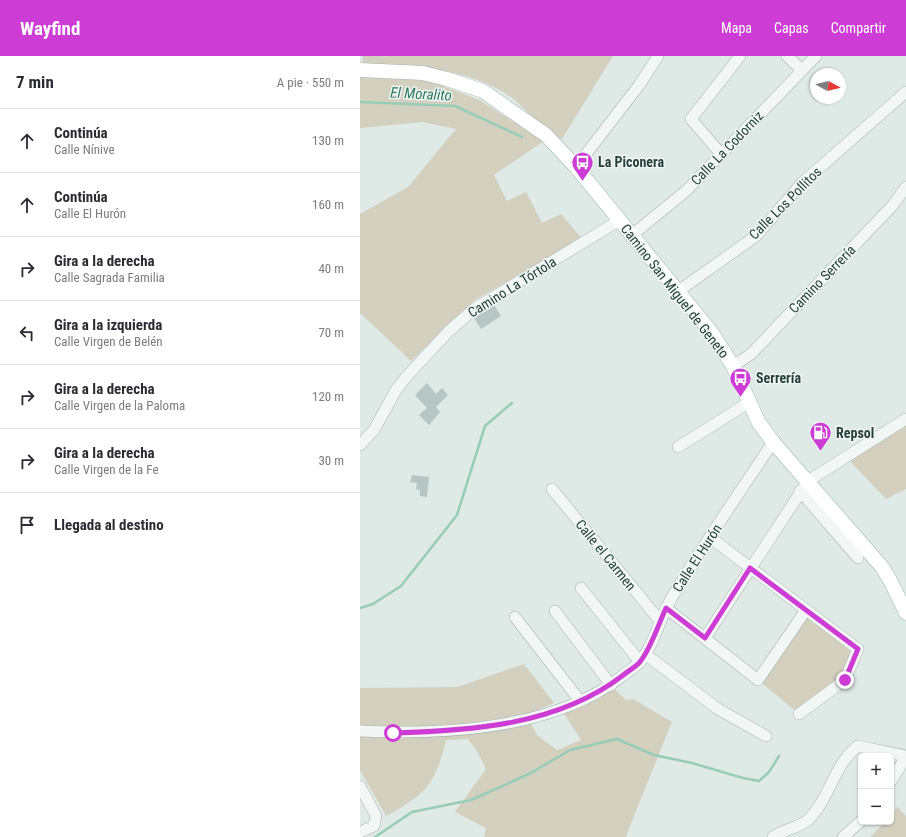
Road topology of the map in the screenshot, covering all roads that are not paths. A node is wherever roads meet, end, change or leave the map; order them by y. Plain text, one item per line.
1 (658, 56) edge
2 (740, 56) edge
3 (786, 56) edge
4 (816, 56) edge
5 (360, 70) edge
6 (802, 70) junction
7 (906, 92) edge
8 (721, 154) junction
9 (576, 167) junction
10 (906, 187) edge
11 (620, 220) junction
12 (632, 235) junction
13 (677, 292) junction
14 (733, 366) junction
15 (748, 403) junction
16 (906, 419) edge
17 (773, 442) junction
18 (360, 445) edge
19 (678, 447) dead end
20 (804, 486) junction
21 (552, 489) dead end
22 (711, 538) junction
23 (858, 558) dead end
24 (750, 568) junction
25 (581, 588) dead end
26 (666, 608) junction
27 (806, 610) junction
28 (555, 611) dead end
29 (906, 613) edge
30 (515, 617) dead end
31 (660, 621) junction
32 (705, 638) junction
33 (642, 658) junction
34 (611, 685) junction
35 (580, 702) junction
36 (800, 714) dead end
37 (360, 731) edge
38 (766, 736) dead end
39 (906, 757) edge
40 (894, 776) edge
41 (360, 786) edge
42 (858, 824) edge
43 (360, 832) edge
44 (773, 837) edge
45 (843, 837) edge

1 - 9 street
2 - 8 street
3 - 6 street
4 - 6 street, Calle La Codorniz
5 - 9 main road, Camino San Miguel de Geneto
6 - 8 street, Calle La Codorniz
7 - 13 street, Calle Los Pollitos
8 - 12 street, Calle La Codorniz
9 - 11 main road, Camino San Miguel de Geneto
10 - 14 street, Camino Serrería
11 - 12 main road, Camino San Miguel de Geneto
11 - 18 street, Camino La Tórtola
12 - 13 main road, Camino San Miguel de Geneto
13 - 14 main road, Camino San Miguel de Geneto
14 - 15 main road, Camino San Miguel de Geneto
15 - 17 main road, Camino San Miguel de Geneto
15 - 19 street
16 - 20 street
17 - 20 main road, Camino San Miguel de Geneto
17 - 22 street, Calle El Hurón
20 - 23 street
20 - 24 street
20 - 29 main road, Camino San Miguel de Geneto
21 - 31 street, Calle el Carmen
22 - 24 street
22 - 26 street, Calle El Hurón
24 - 27 street
24 - 32 street
25 - 33 street
26 - 31 street, Calle El Hurón
26 - 32 street
27 - 32 street
27 - 36 street
28 - 34 street
30 - 35 street
31 - 33 street, Calle El Hurón
33 - 34 street, Calle El Hurón
33 - 38 street
34 - 35 street, Calle El Hurón
35 - 37 street, Calle El Hurón
39 - 40 street
39 - 44 street
41 - 43 street
42 - 45 street

